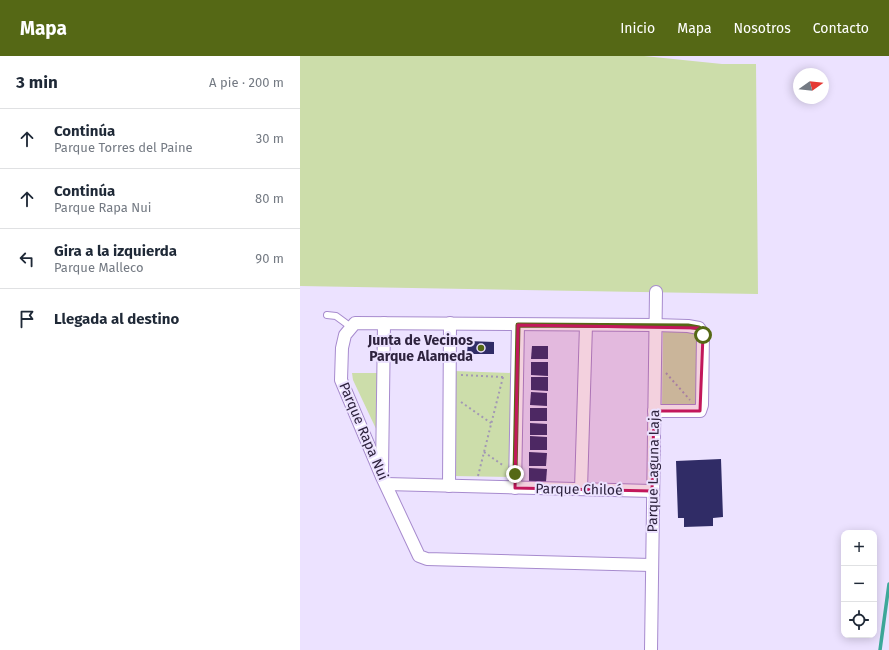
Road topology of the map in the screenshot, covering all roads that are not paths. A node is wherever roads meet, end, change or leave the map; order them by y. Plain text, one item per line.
1 (656, 292) dead end
2 (327, 315) dead end
3 (384, 323) junction
4 (450, 323) junction
5 (518, 325) junction
6 (586, 325) junction
7 (655, 325) junction
8 (351, 327) junction
9 (654, 411) junction
10 (384, 481) junction
11 (449, 486) junction
12 (515, 488) junction
13 (581, 489) junction
14 (652, 491) junction
15 (651, 565) junction
16 (651, 650) edge

1 - 7 street, Parque Laguna Laja
2 - 8 lane
3 - 4 street
3 - 8 street
3 - 10 street
4 - 5 street
4 - 11 street
5 - 6 street
5 - 12 street
6 - 7 street
6 - 13 street
7 - 9 street, Parque Laguna Laja
7 - 9 street
8 - 10 street, Parque Rapa Nui
9 - 14 street, Parque Laguna Laja
10 - 11 street, Parque Chiloé
10 - 15 street, Parque Rapa Nui
11 - 12 street, Parque Chiloé
12 - 13 street, Parque Chiloé
13 - 14 street, Parque Chiloé
14 - 15 street, Parque Laguna Laja
15 - 16 street, Parque Laguna Laja

